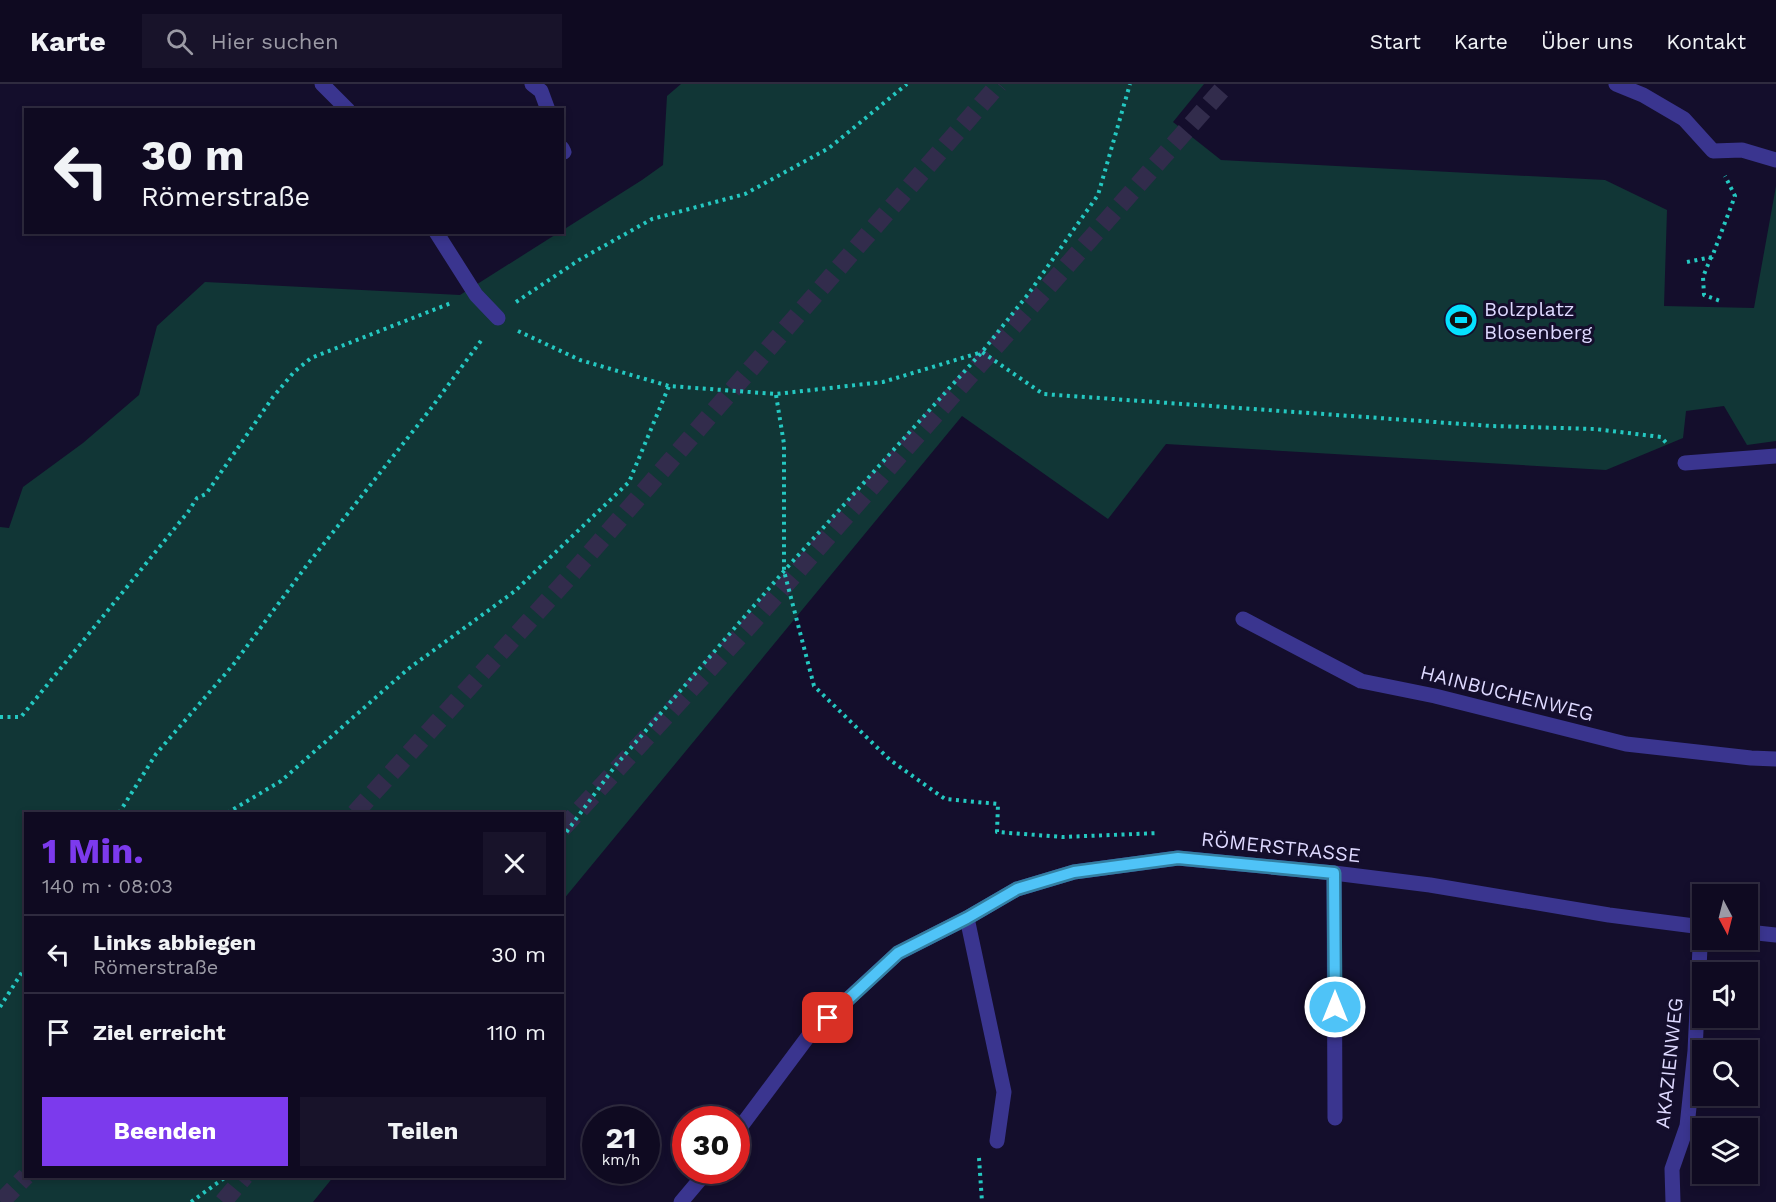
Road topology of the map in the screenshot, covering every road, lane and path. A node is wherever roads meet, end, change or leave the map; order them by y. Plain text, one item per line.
1 (322, 84) edge
2 (532, 84) edge
3 (907, 84) edge
4 (1131, 84) edge
5 (1616, 84) edge
6 (346, 108) edge
7 (547, 108) edge
8 (1713, 151) junction
9 (1776, 160) edge
10 (437, 234) edge
11 (1712, 256) junction
12 (1687, 262) dead end
13 (476, 295) junction
14 (1723, 302) dead end
15 (498, 318) junction
16 (982, 352) junction
17 (669, 386) junction
18 (776, 394) junction
19 (1776, 456) edge
20 (1685, 463) joint
21 (784, 571) junction
22 (1243, 619) dead end
23 (0, 717) edge
24 (1776, 759) edge
25 (120, 812) edge
26 (229, 812) edge
27 (564, 835) edge
28 (1178, 858) junction
29 (1334, 873) junction
30 (967, 918) junction
31 (1692, 926) edge
32 (1758, 933) edge
33 (1776, 935) edge
34 (1701, 950) edge
35 (24, 969) edge
36 (0, 1007) edge
37 (750, 1114) edge
38 (1335, 1118) dead end
39 (997, 1141) joint
40 (224, 1178) edge
41 (696, 1184) edge
42 (191, 1202) edge
43 (681, 1202) edge
44 (982, 1202) edge
45 (1673, 1202) edge

1 - 6 street
2 - 7 street
3 - 15 path
4 - 16 path
5 - 8 street
8 - 9 street
8 - 11 path
10 - 13 street
11 - 12 path
11 - 14 path
13 - 15 street
13 - 23 path
15 - 17 path
15 - 25 path
16 - 18 path
16 - 20 path
16 - 21 path
17 - 18 path
17 - 26 path
18 - 21 path
19 - 20 street
21 - 27 path
21 - 28 path
22 - 24 street, HAINBUCHENWEG
28 - 29 street, RÖMERSTRASSE
28 - 30 street, RÖMERSTRASSE
29 - 31 street, RÖMERSTRASSE
29 - 38 street
30 - 37 street, RÖMERSTRASSE
30 - 39 street
32 - 33 street
34 - 45 street, AKAZIENWEG
35 - 36 path
39 - 44 path
40 - 42 path
41 - 43 street

